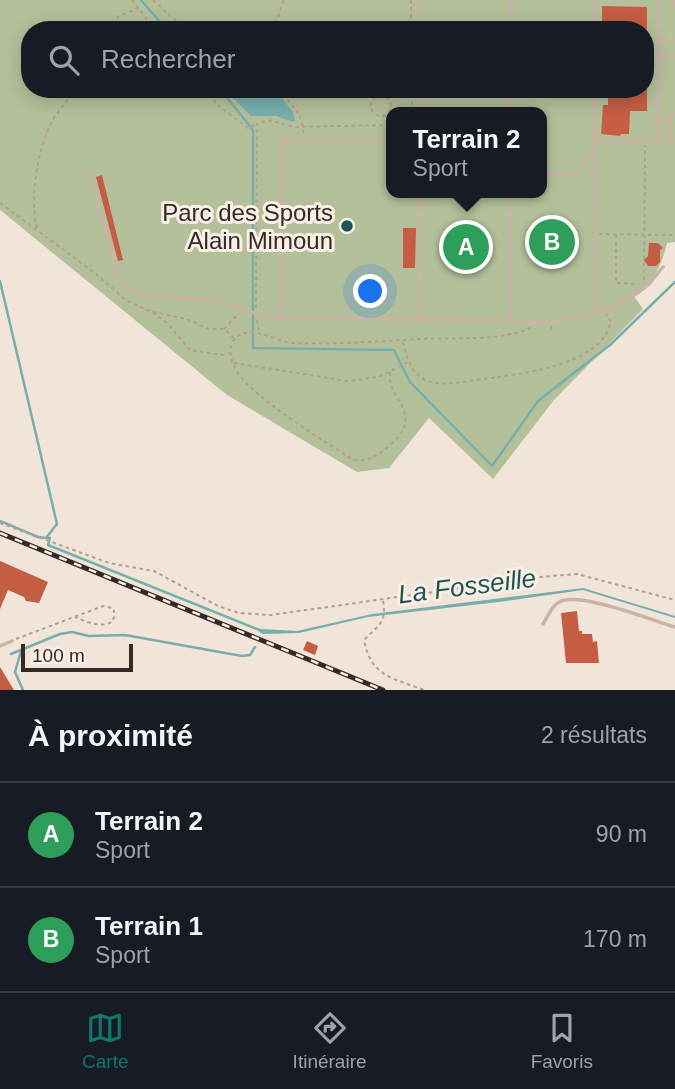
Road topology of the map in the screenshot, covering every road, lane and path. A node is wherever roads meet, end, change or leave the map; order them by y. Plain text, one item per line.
1 (132, 0) edge
2 (153, 0) edge
3 (284, 0) edge
4 (411, 0) edge
5 (419, 0) edge
6 (511, 0) edge
7 (594, 0) edge
8 (658, 0) edge
9 (671, 0) edge
10 (675, 4) edge
11 (138, 8) junction
12 (115, 21) edge
13 (148, 21) edge
14 (176, 21) edge
15 (276, 21) edge
16 (411, 21) edge
17 (419, 21) edge
18 (511, 21) edge
19 (594, 21) edge
20 (658, 39) junction
21 (675, 39) edge
22 (658, 57) junction
23 (675, 57) edge
24 (68, 98) edge
25 (212, 98) edge
26 (286, 98) edge
27 (374, 98) edge
28 (594, 98) edge
29 (675, 114) edge
30 (385, 115) joint
31 (658, 118) junction
32 (670, 118) junction
33 (386, 120) edge
34 (255, 125) dead end
35 (594, 140) junction
36 (303, 141) junction
37 (386, 141) edge
38 (645, 141) junction
39 (657, 141) junction
40 (672, 141) edge
41 (594, 150) junction
42 (90, 171) dead end
43 (547, 174) edge
44 (421, 198) edge
45 (510, 198) edge
46 (0, 203) edge
47 (37, 229) junction
48 (594, 234) junction
49 (616, 235) junction
50 (645, 235) junction
51 (675, 235) edge
52 (663, 267) dead end
53 (242, 310) junction
54 (152, 312) junction
55 (595, 312) junction
56 (256, 315) junction
57 (281, 320) junction
58 (510, 320) junction
59 (419, 321) junction
60 (550, 321) junction
61 (531, 328) dead end
62 (224, 329) junction
63 (257, 333) junction
64 (553, 333) dead end
65 (234, 339) junction
66 (403, 341) junction
67 (230, 352) junction
68 (233, 362) junction
69 (406, 363) junction
70 (390, 373) junction
71 (0, 523) edge
72 (383, 599) junction
73 (675, 600) edge
74 (75, 617) junction
75 (543, 624) dead end
76 (675, 627) edge
77 (12, 641) joint
78 (0, 646) edge
79 (424, 690) edge

1 - 11 path
2 - 14 path
3 - 15 path
4 - 16 path
5 - 17 lane
6 - 18 lane
7 - 19 lane
8 - 20 lane
9 - 10 lane
11 - 12 path
11 - 13 path
20 - 21 lane
20 - 22 lane
22 - 23 lane
22 - 31 lane
24 - 47 path
25 - 34 path
26 - 36 path
27 - 30 path
28 - 35 lane
29 - 32 lane
30 - 33 path
31 - 32 lane
31 - 39 lane
32 - 40 lane
35 - 38 lane
35 - 41 lane
36 - 37 lane
36 - 57 lane
38 - 39 lane
38 - 50 path
39 - 40 lane
41 - 43 lane
41 - 48 lane
42 - 53 lane
44 - 59 lane
45 - 58 lane
46 - 47 path
47 - 54 path
48 - 49 path
48 - 55 lane
49 - 50 path
49 - 50 path
50 - 51 path
52 - 55 lane
53 - 56 lane
53 - 62 path
54 - 62 path
54 - 67 path
55 - 60 lane
55 - 69 path
56 - 57 lane
56 - 63 path
57 - 59 lane
58 - 59 lane
58 - 60 lane
60 - 64 path
61 - 66 path
62 - 65 path
63 - 65 path
63 - 66 path
65 - 67 path
66 - 69 path
67 - 68 path
68 - 70 path
68 - 70 path
69 - 70 path
71 - 72 path
72 - 73 path
72 - 79 path
74 - 74 path
74 - 77 path
75 - 76 lane
77 - 78 lane

